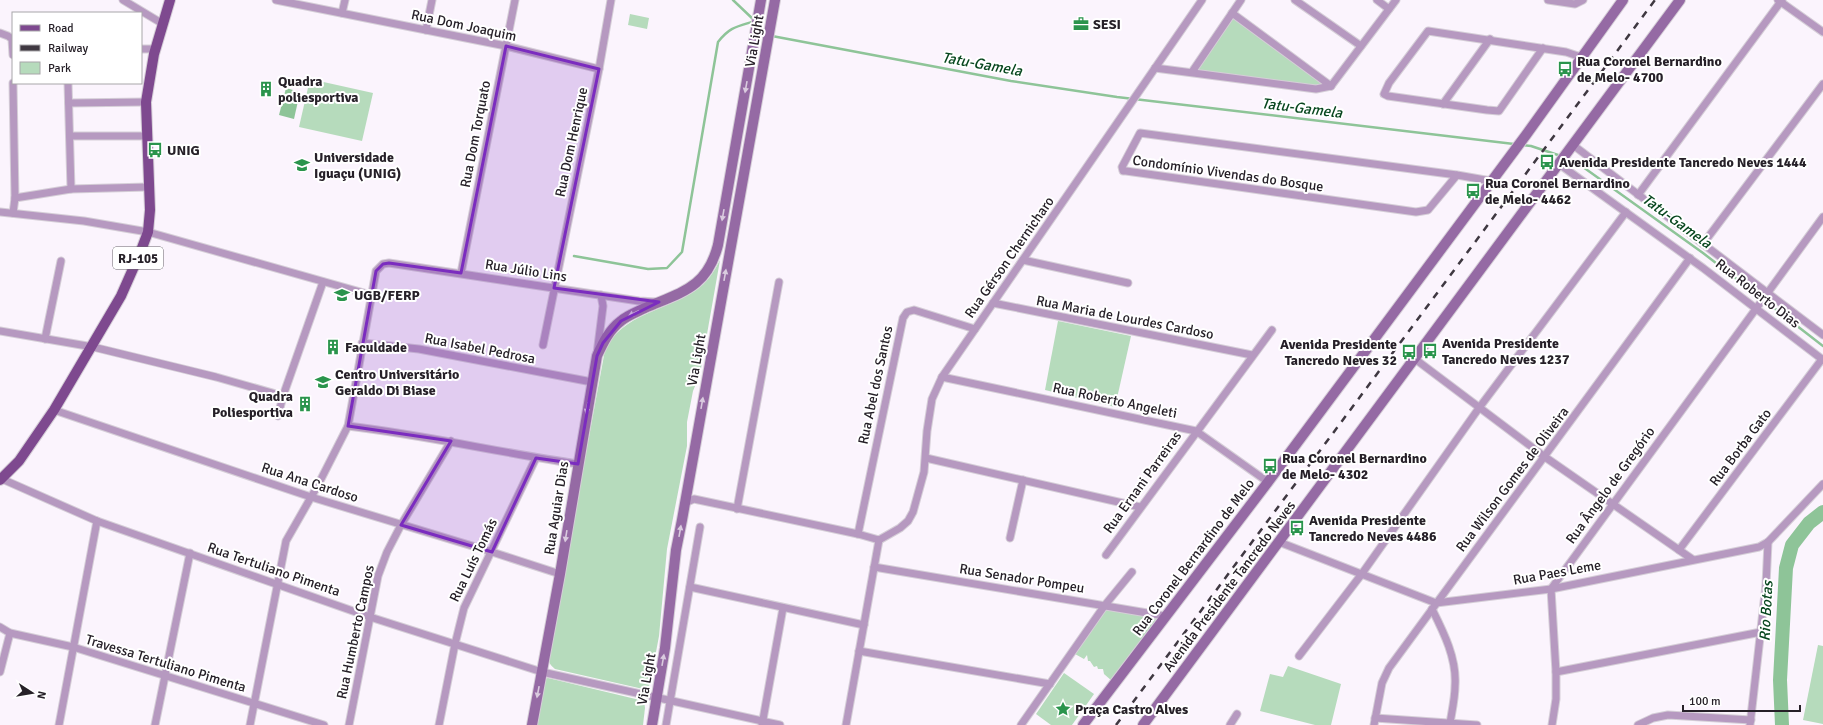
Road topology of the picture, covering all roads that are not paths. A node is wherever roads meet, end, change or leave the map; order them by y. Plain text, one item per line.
1 (123, 0) edge
2 (170, 0) edge
3 (276, 0) edge
4 (345, 0) edge
5 (432, 0) edge
6 (515, 0) edge
7 (611, 0) edge
8 (761, 0) edge
9 (775, 0) edge
10 (1202, 0) edge
11 (1241, 0) edge
12 (1295, 0) edge
13 (1377, 0) edge
14 (1396, 0) edge
15 (1548, 0) edge
16 (1623, 0) edge
17 (1680, 0) edge
18 (1582, 1) edge
19 (1780, 1) edge
20 (1389, 9) junction
21 (342, 13) junction
22 (1232, 13) junction
23 (163, 24) junction
24 (426, 30) junction
25 (1823, 32) edge
26 (0, 33) edge
27 (12, 39) edge
28 (1490, 40) junction
29 (506, 46) junction
30 (1361, 46) junction
31 (1543, 48) junction
32 (142, 49) edge
33 (156, 49) junction
34 (1581, 56) junction
35 (1155, 68) junction
36 (599, 69) junction
37 (1192, 72) junction
38 (13, 84) edge
39 (68, 84) edge
40 (1823, 84) edge
41 (1331, 86) junction
42 (146, 102) junction
43 (69, 103) junction
44 (1443, 104) junction
45 (70, 136) junction
46 (146, 136) junction
47 (1572, 146) junction
48 (1560, 162) junction
49 (1457, 175) junction
50 (1491, 181) junction
51 (148, 187) junction
52 (71, 189) junction
53 (1638, 195) junction
54 (15, 198) junction
55 (0, 212) edge
56 (1626, 212) junction
57 (14, 213) junction
58 (1823, 217) edge
59 (148, 232) junction
60 (1703, 244) junction
61 (1690, 258) junction
62 (1023, 260) junction
63 (61, 261) dead end
64 (461, 273) junction
65 (322, 282) junction
66 (779, 282) dead end
67 (1128, 283) dead end
68 (554, 288) junction
69 (1767, 293) junction
70 (371, 295) junction
71 (601, 295) junction
72 (659, 302) junction
73 (993, 303) junction
74 (1756, 306) junction
75 (975, 329) junction
76 (1272, 330) dead end
77 (0, 331) edge
78 (1823, 335) edge
79 (45, 339) junction
80 (362, 343) junction
81 (543, 345) dead end
82 (93, 347) junction
83 (1252, 355) junction
84 (597, 356) junction
85 (1415, 359) junction
86 (1822, 359) edge
87 (942, 377) junction
88 (592, 382) junction
89 (283, 396) junction
90 (1479, 408) junction
91 (54, 410) junction
92 (278, 416) dead end
93 (348, 426) junction
94 (1196, 431) junction
95 (451, 441) junction
96 (1546, 456) junction
97 (536, 458) junction
98 (926, 458) junction
99 (578, 464) junction
100 (1, 480) edge
101 (1022, 480) junction
102 (1268, 482) junction
103 (1823, 484) edge
104 (311, 497) junction
105 (685, 503) junction
106 (1613, 504) junction
107 (1140, 507) junction
108 (737, 509) junction
109 (97, 521) junction
110 (401, 525) junction
111 (700, 527) dead end
112 (858, 534) junction
113 (1010, 538) dead end
114 (879, 540) junction
115 (1279, 542) junction
116 (1768, 542) junction
117 (1679, 550) junction
118 (492, 552) junction
119 (190, 553) junction
120 (1106, 555) dead end
121 (1692, 559) junction
122 (874, 567) junction
123 (1132, 572) dead end
124 (560, 574) junction
125 (1361, 575) junction
126 (277, 584) junction
127 (690, 587) junction
128 (1551, 588) junction
129 (1105, 605) junction
130 (1434, 606) junction
131 (783, 608) junction
132 (1165, 616) junction
133 (370, 617) junction
134 (864, 625) junction
135 (0, 627) edge
136 (1761, 632) junction
137 (10, 633) junction
138 (455, 644) junction
139 (73, 647) junction
140 (859, 651) junction
141 (1299, 656) dead end
142 (0, 672) edge
143 (542, 672) junction
144 (1556, 672) junction
145 (165, 676) junction
146 (1050, 684) junction
147 (657, 698) junction
148 (671, 702) junction
149 (254, 704) junction
150 (1237, 714) dead end
151 (1375, 722) edge
152 (1750, 722) edge
153 (762, 723) edge
154 (1450, 723) junction
155 (58, 725) edge
156 (156, 725) edge
157 (250, 725) edge
158 (324, 725) edge
159 (349, 725) edge
160 (439, 725) edge
161 (532, 725) edge
162 (652, 725) edge
163 (666, 725) edge
164 (780, 725) edge
165 (846, 725) edge
166 (1021, 725) edge
167 (1083, 725) edge
168 (1144, 725) edge
169 (1230, 725) edge
170 (1477, 725) edge
171 (1552, 725) edge
172 (1638, 725) edge

1 - 23 street
2 - 23 main road, RJ-105
3 - 21 street, Rua Dom Joaquim
4 - 21 street
5 - 24 street
6 - 29 street, Rua Dom Torquato
7 - 36 street, Rua Dom Henrique
8 -> 72 main road, Via Light
105 -> 9 main road, Via Light
10 - 35 street, Rua Gérson Chernicharo
11 - 22 street
12 - 30 street
13 - 20 street
14 - 20 street
15 - 18 street
16 - 34 main road, Rua Coronel Bernardino de Melo
17 - 47 main road, Avenida Presidente Tancredo Neves
19 - 25 street
19 - 53 street
20 - 30 street
21 - 24 street, Rua Dom Joaquim
22 - 37 street
22 - 41 street
23 - 33 main road, RJ-105
24 - 29 street, Rua Dom Joaquim
26 - 27 street
28 - 31 street
28 - 44 street
28 - 44 street
29 - 36 street, Rua Dom Joaquim
29 - 64 street, Rua Dom Torquato
30 - 41 street
31 - 34 street
31 - 44 street
32 - 33 street
33 - 42 main road, RJ-105
34 - 50 main road, Rua Coronel Bernardino de Melo
35 - 37 street
35 - 62 street, Rua Gérson Chernicharo
36 - 68 street, Rua Dom Henrique
37 - 41 street
38 - 54 street
39 - 43 street
40 - 60 street
42 - 43 street
42 - 46 main road, RJ-105
43 - 45 street
45 - 46 street
45 - 52 street
46 - 51 main road, RJ-105
47 - 48 main road, Avenida Presidente Tancredo Neves
47 - 53 street, Rua Roberto Dias
48 - 56 street, Rua Roberto Dias
48 - 85 main road, Avenida Presidente Tancredo Neves
49 - 49 street, Condomínio Vivendas do Bosque
49 - 50 street, Condomínio Vivendas do Bosque
50 - 102 main road, Rua Coronel Bernardino de Melo
51 - 52 street
51 - 59 main road, RJ-105
52 - 54 street
53 - 60 street, Rua Roberto Dias
54 - 57 street
55 - 57 street
56 - 61 street, Rua Roberto Dias
56 - 90 street
57 - 59 street
58 - 69 street
59 - 65 street
59 - 82 main road, RJ-105
60 - 69 street, Rua Roberto Dias
61 - 74 street, Rua Roberto Dias
61 - 96 street, Rua Wilson Gomes de Oliveira
62 - 67 street
62 - 73 street, Rua Gérson Chernicharo
63 - 79 street
64 - 68 street, Rua Júlio Lins
64 - 70 street, Rua Júlio Lins
65 - 70 street
65 - 89 street
66 - 108 street
68 - 71 street, Rua Júlio Lins
68 - 81 street, Rua Dom Henrique
69 - 74 street, Rua Ângelo de Gregório
69 - 78 street, Rua Roberto Dias
70 - 80 street
71 - 72 street, Rua Júlio Lins
71 - 84 street, Rua Aguiar Dias
72 -> 84 main road, Via Light
73 - 75 street, Rua Gérson Chernicharo
73 - 83 street, Rua Maria de Lourdes Cardoso
74 - 86 street, Rua Roberto Dias
74 - 106 street, Rua Ângelo de Gregório
75 - 87 street, Rua Gérson Chernicharo
75 - 112 street, Rua Abel dos Santos
76 - 83 street, Rua Ernani Parreiras
77 - 79 street
79 - 82 street
80 - 88 street, Rua Isabel Pedrosa
80 - 93 street
82 - 89 street
82 - 91 main road, RJ-105
83 - 94 street, Rua Ernani Parreiras
84 - 88 main road, Rua Aguiar Dias
85 - 90 street
85 - 115 main road, Avenida Presidente Tancredo Neves
86 - 117 street, Rua Borba Gato
87 - 94 street, Rua Roberto Angeleti
87 - 98 street, Rua Gérson Chernicharo
88 -> 99 main road, Rua Aguiar Dias
89 - 92 street
90 - 96 street
90 - 125 street
91 - 100 main road, RJ-105
91 - 104 street, Rua Ana Cardoso
93 - 95 street
93 - 104 street
94 - 102 street, Rua Roberto Angeleti
94 - 107 street, Rua Ernani Parreiras
95 - 97 street
95 - 110 street, Rua Humberto Campos
96 - 106 street
96 - 130 street, Rua Wilson Gomes de Oliveira
97 - 99 street
97 - 118 street, Rua Luís Tomás
98 - 101 street
98 - 114 street, Rua Gérson Chernicharo
99 -> 124 main road, Rua Aguiar Dias
100 - 109 street, Rua Tertuliano Pimenta
101 - 107 street
101 - 113 street
102 - 132 main road, Rua Coronel Bernardino de Melo
103 - 116 street, Rua Paes Leme
104 - 110 street, Rua Ana Cardoso
104 - 126 street
105 - 108 street
147 -> 105 main road, Via Light
106 - 117 street
106 - 128 street, Rua Ângelo de Gregório
107 - 120 street, Rua Ernani Parreiras
108 - 112 street
109 - 119 street, Rua Tertuliano Pimenta
109 - 139 street
110 - 118 street, Rua Ana Cardoso
110 - 133 street, Rua Humberto Campos
111 - 127 street
112 - 114 street
114 - 122 street
115 - 125 street, Rua Paes Leme
115 - 168 main road, Avenida Presidente Tancredo Neves
116 - 121 street, Rua Paes Leme
116 - 136 street
117 - 121 street
118 - 124 street, Rua Ana Cardoso
118 - 138 street, Rua Luís Tomás
119 - 126 street, Rua Tertuliano Pimenta
119 - 145 street
121 - 128 street, Rua Paes Leme
122 - 129 street, Rua Senador Pompeu
122 - 134 street
123 - 129 street
124 - 143 main road, Rua Aguiar Dias
125 - 130 street, Rua Paes Leme
125 - 141 street
126 - 133 street, Rua Tertuliano Pimenta
126 - 149 street
127 - 131 street
127 - 148 street
128 - 130 street, Rua Paes Leme
128 - 144 street
129 - 132 street, Rua Senador Pompeu
129 - 146 street
130 - 151 street, Rua Wilson Gomes de Oliveira
130 - 154 street
131 - 134 street
131 - 153 street
132 - 167 main road, Rua Coronel Bernardino de Melo
133 - 138 street, Rua Tertuliano Pimenta
133 - 159 street, Rua Humberto Campos
134 - 140 street
135 - 137 street, Travessa Tertuliano Pimenta
136 - 144 street
136 - 152 street
137 - 139 street, Travessa Tertuliano Pimenta
137 - 142 street
138 - 143 street, Rua Tertuliano Pimenta
138 - 160 street, Rua Luís Tomás
139 - 145 street, Travessa Tertuliano Pimenta
139 - 155 street
140 - 146 street
140 - 165 street
143 - 147 street, Rua Tertuliano Pimenta
143 -> 161 main road, Rua Aguiar Dias
144 - 171 street
145 - 149 street, Travessa Tertuliano Pimenta
145 - 156 street
146 - 166 street
147 - 148 street, Rua Tertuliano Pimenta
147 - 162 main road, Via Light
148 - 153 street, Rua Tertuliano Pimenta
148 - 163 street
149 - 157 street
149 - 158 street, Travessa Tertuliano Pimenta
150 - 169 street
151 - 154 street
152 - 172 street
153 - 164 street, Rua Tertuliano Pimenta
154 - 170 street

